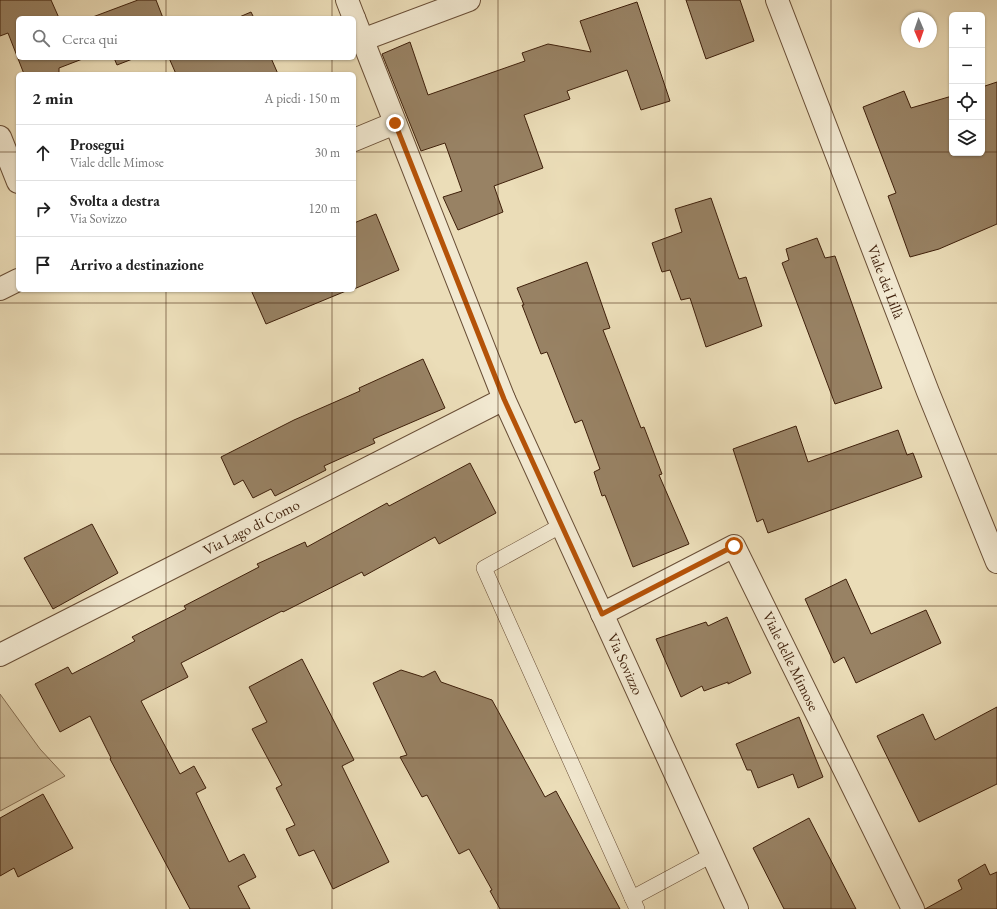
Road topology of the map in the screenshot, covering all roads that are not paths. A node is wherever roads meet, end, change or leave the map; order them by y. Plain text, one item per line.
1 (347, 0) edge
2 (469, 0) edge
3 (777, 0) edge
4 (353, 16) edge
5 (356, 24) edge
6 (362, 40) junction
7 (395, 123) junction
8 (0, 137) edge
9 (356, 139) edge
10 (16, 177) edge
11 (16, 281) edge
12 (0, 289) edge
13 (504, 399) junction
14 (562, 525) junction
15 (997, 562) edge
16 (602, 614) junction
17 (0, 655) edge
18 (712, 855) junction
19 (634, 903) edge
20 (737, 909) edge
21 (913, 909) edge

1 - 4 street, Via Sovizzo
2 - 6 street
3 - 15 street, Viale dei Lillà
5 - 6 street, Via Sovizzo
6 - 7 street, Via Sovizzo
7 - 9 street
7 - 13 street, Via Sovizzo
8 - 10 street
11 - 12 street
13 - 14 street, Via Sovizzo
13 - 17 street, Via Lago di Como
14 - 16 street, Via Sovizzo
14 - 19 lane
16 - 18 street, Via Sovizzo
16 - 21 street, Viale delle Mimose
18 - 19 lane
18 - 20 street, Via Sovizzo

